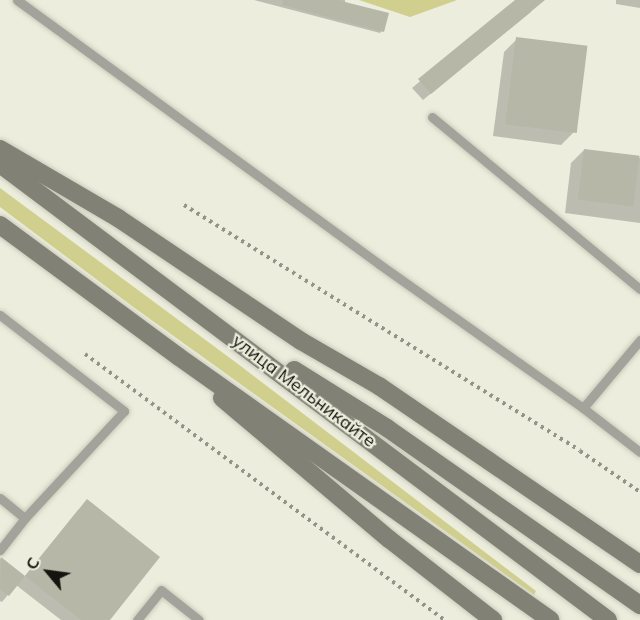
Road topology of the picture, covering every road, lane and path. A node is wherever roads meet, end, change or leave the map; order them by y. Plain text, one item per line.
1 (17, 0) edge
2 (432, 117) dead end
3 (0, 149) edge
4 (0, 164) edge
5 (184, 205) dead end
6 (0, 225) edge
7 (640, 289) edge
8 (0, 315) edge
9 (206, 317) junction
10 (640, 340) edge
11 (85, 354) dead end
12 (179, 357) junction
13 (583, 408) junction
14 (640, 452) edge
15 (640, 492) edge
16 (0, 498) edge
17 (26, 518) junction
18 (0, 550) edge
19 (640, 564) edge
20 (640, 605) edge
21 (137, 620) edge
22 (199, 620) edge
23 (444, 620) edge
24 (493, 620) edge
25 (550, 620) edge
26 (608, 620) edge

1 - 13 lane
2 - 7 lane
3 - 19 main road
4 - 9 main road, улица Мельникайте
5 - 15 path
6 - 12 main road
8 - 17 lane
9 - 20 main road
9 - 26 main road, улица Мельникайте
10 - 13 lane
11 - 23 path
12 - 24 main road
12 - 25 main road
13 - 14 lane
16 - 17 lane
17 - 18 lane
21 - 22 lane

